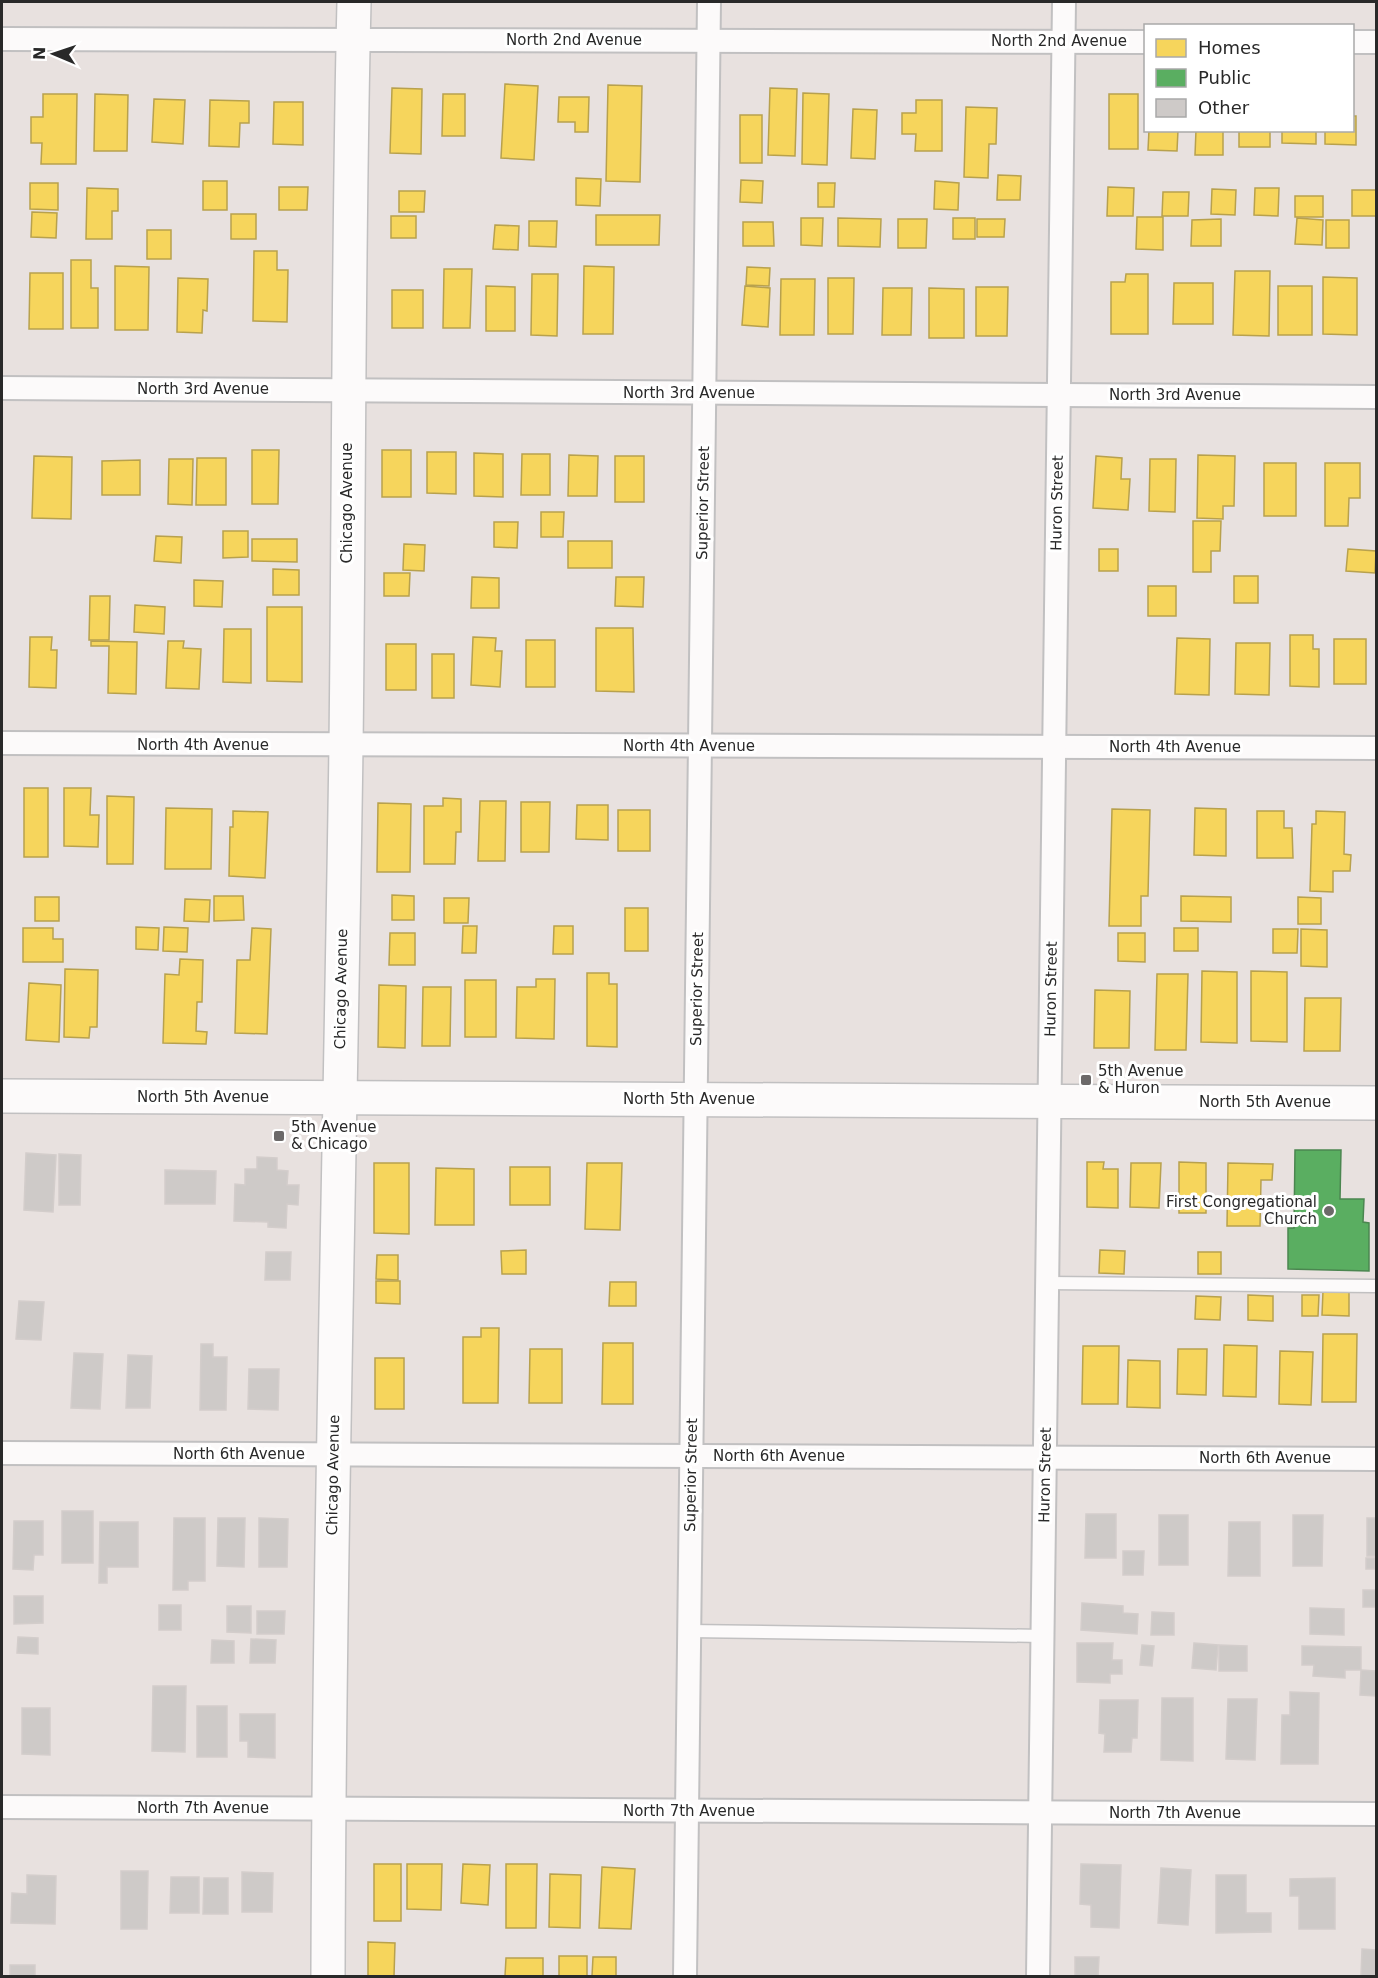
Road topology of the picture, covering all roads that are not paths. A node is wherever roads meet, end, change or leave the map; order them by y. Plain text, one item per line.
1 (354, 2) edge
2 (709, 2) edge
3 (1064, 2) edge
4 (2, 39) edge
5 (353, 40) junction
6 (708, 41) junction
7 (1063, 41) junction
8 (1144, 42) edge
9 (1354, 42) edge
10 (1377, 42) edge
11 (2, 388) edge
12 (347, 390) junction
13 (704, 393) junction
14 (1059, 395) junction
15 (1377, 397) edge
16 (2, 744) edge
17 (346, 745) junction
18 (700, 746) junction
19 (1054, 747) junction
20 (1377, 748) edge
21 (2, 1096) edge
22 (339, 1097) junction
23 (695, 1099) junction
24 (1050, 1101) junction
25 (1377, 1103) edge
26 (1047, 1283) junction
27 (1377, 1286) edge
28 (2, 1453) edge
29 (333, 1454) junction
30 (691, 1455) junction
31 (1045, 1457) junction
32 (1377, 1459) edge
33 (689, 1631) junction
34 (1043, 1636) junction
35 (2, 1807) edge
36 (328, 1809) junction
37 (687, 1810) junction
38 (1040, 1812) junction
39 (1377, 1814) edge
40 (328, 1977) edge
41 (685, 1977) edge
42 (1038, 1977) edge

1 - 5 main road, Chicago Avenue
2 - 6 street, Superior Street
3 - 7 street, Huron Street
4 - 5 street, North 2nd Avenue
5 - 6 street, North 2nd Avenue
5 - 12 main road, Chicago Avenue
6 - 7 street, North 2nd Avenue
6 - 13 street, Superior Street
7 - 8 street, North 2nd Avenue
7 - 14 street, Huron Street
9 - 10 street
11 - 12 street, North 3rd Avenue
12 - 13 street, North 3rd Avenue
12 - 17 main road, Chicago Avenue
13 - 14 street, North 3rd Avenue
13 - 18 street, Superior Street
14 - 15 street, North 3rd Avenue
14 - 19 street, Huron Street
16 - 17 street, North 4th Avenue
17 - 18 street, North 4th Avenue
17 - 22 main road, Chicago Avenue
18 - 19 street, North 4th Avenue
18 - 23 street, Superior Street
19 - 20 street, North 4th Avenue
19 - 24 street, Huron Street
21 - 22 main road, North 5th Avenue
22 - 23 main road, North 5th Avenue
22 - 29 main road, Chicago Avenue
23 - 24 main road, North 5th Avenue
23 - 30 street, Superior Street
24 - 25 main road, North 5th Avenue
24 - 26 street, Huron Street
26 - 27 lane
26 - 31 street, Huron Street
28 - 29 street, North 6th Avenue
29 - 30 street, North 6th Avenue
29 - 36 main road, Chicago Avenue
30 - 31 street, North 6th Avenue
30 - 33 street, Superior Street
31 - 32 street, North 6th Avenue
31 - 34 street, Huron Street
33 - 34 lane
33 - 37 street, Superior Street
34 - 38 street, Huron Street
35 - 36 street, North 7th Avenue
36 - 37 street, North 7th Avenue
36 - 40 main road, Chicago Avenue
37 - 38 street, North 7th Avenue
37 - 41 street, Superior Street
38 - 39 street, North 7th Avenue
38 - 42 street, Huron Street

